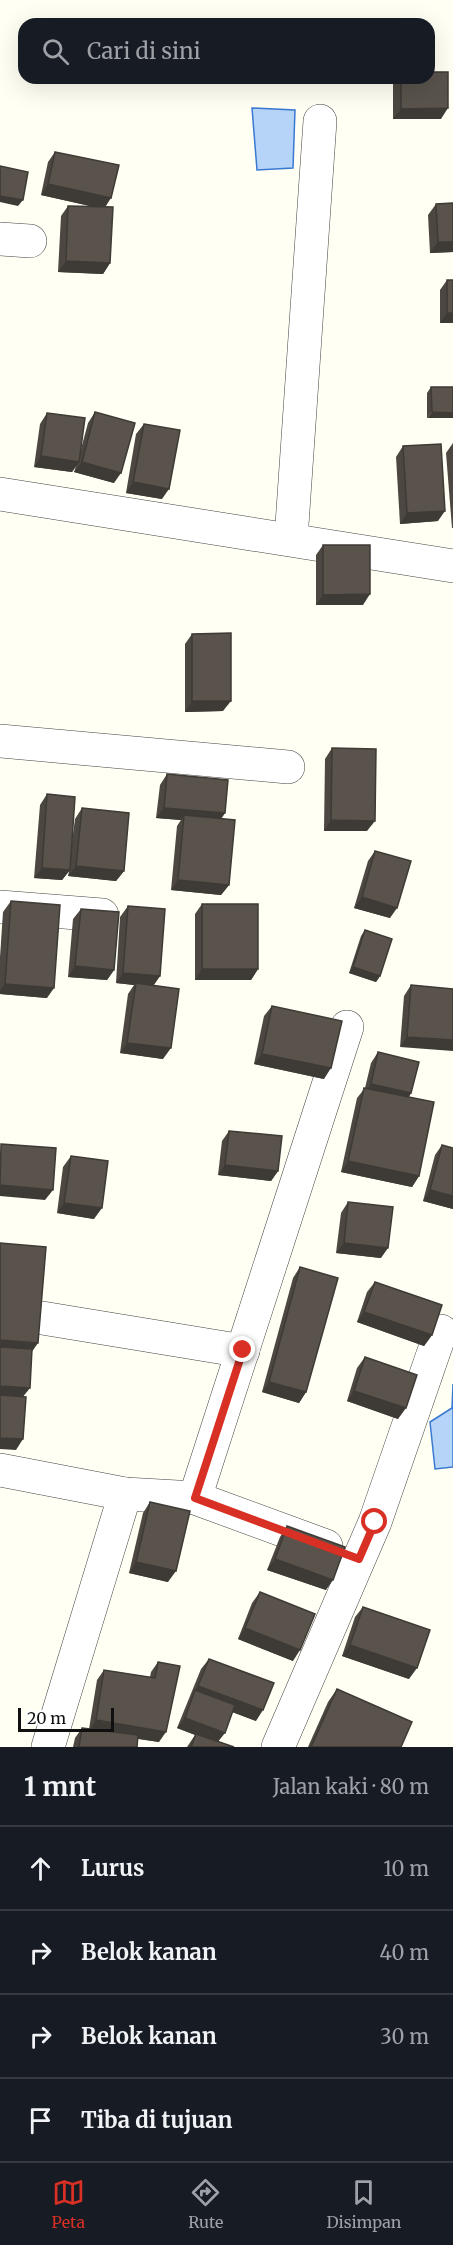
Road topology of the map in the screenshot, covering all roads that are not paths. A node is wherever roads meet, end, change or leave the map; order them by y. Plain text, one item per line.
1 (320, 121) dead end
2 (0, 494) edge
3 (291, 539) junction
4 (453, 566) edge
5 (0, 741) edge
6 (288, 767) dead end
7 (0, 908) edge
8 (102, 915) edge
9 (347, 1027) dead end
10 (36, 1317) edge
11 (441, 1331) dead end
12 (243, 1350) junction
13 (0, 1470) edge
14 (125, 1494) junction
15 (195, 1498) junction
16 (359, 1559) junction
17 (48, 1747) edge
18 (278, 1747) edge

1 - 3 street
2 - 3 street
3 - 4 street
5 - 6 street
7 - 8 street
9 - 12 street
10 - 12 street
11 - 16 street
12 - 15 street
13 - 14 street
14 - 15 street
14 - 17 street
15 - 16 street
16 - 18 street

